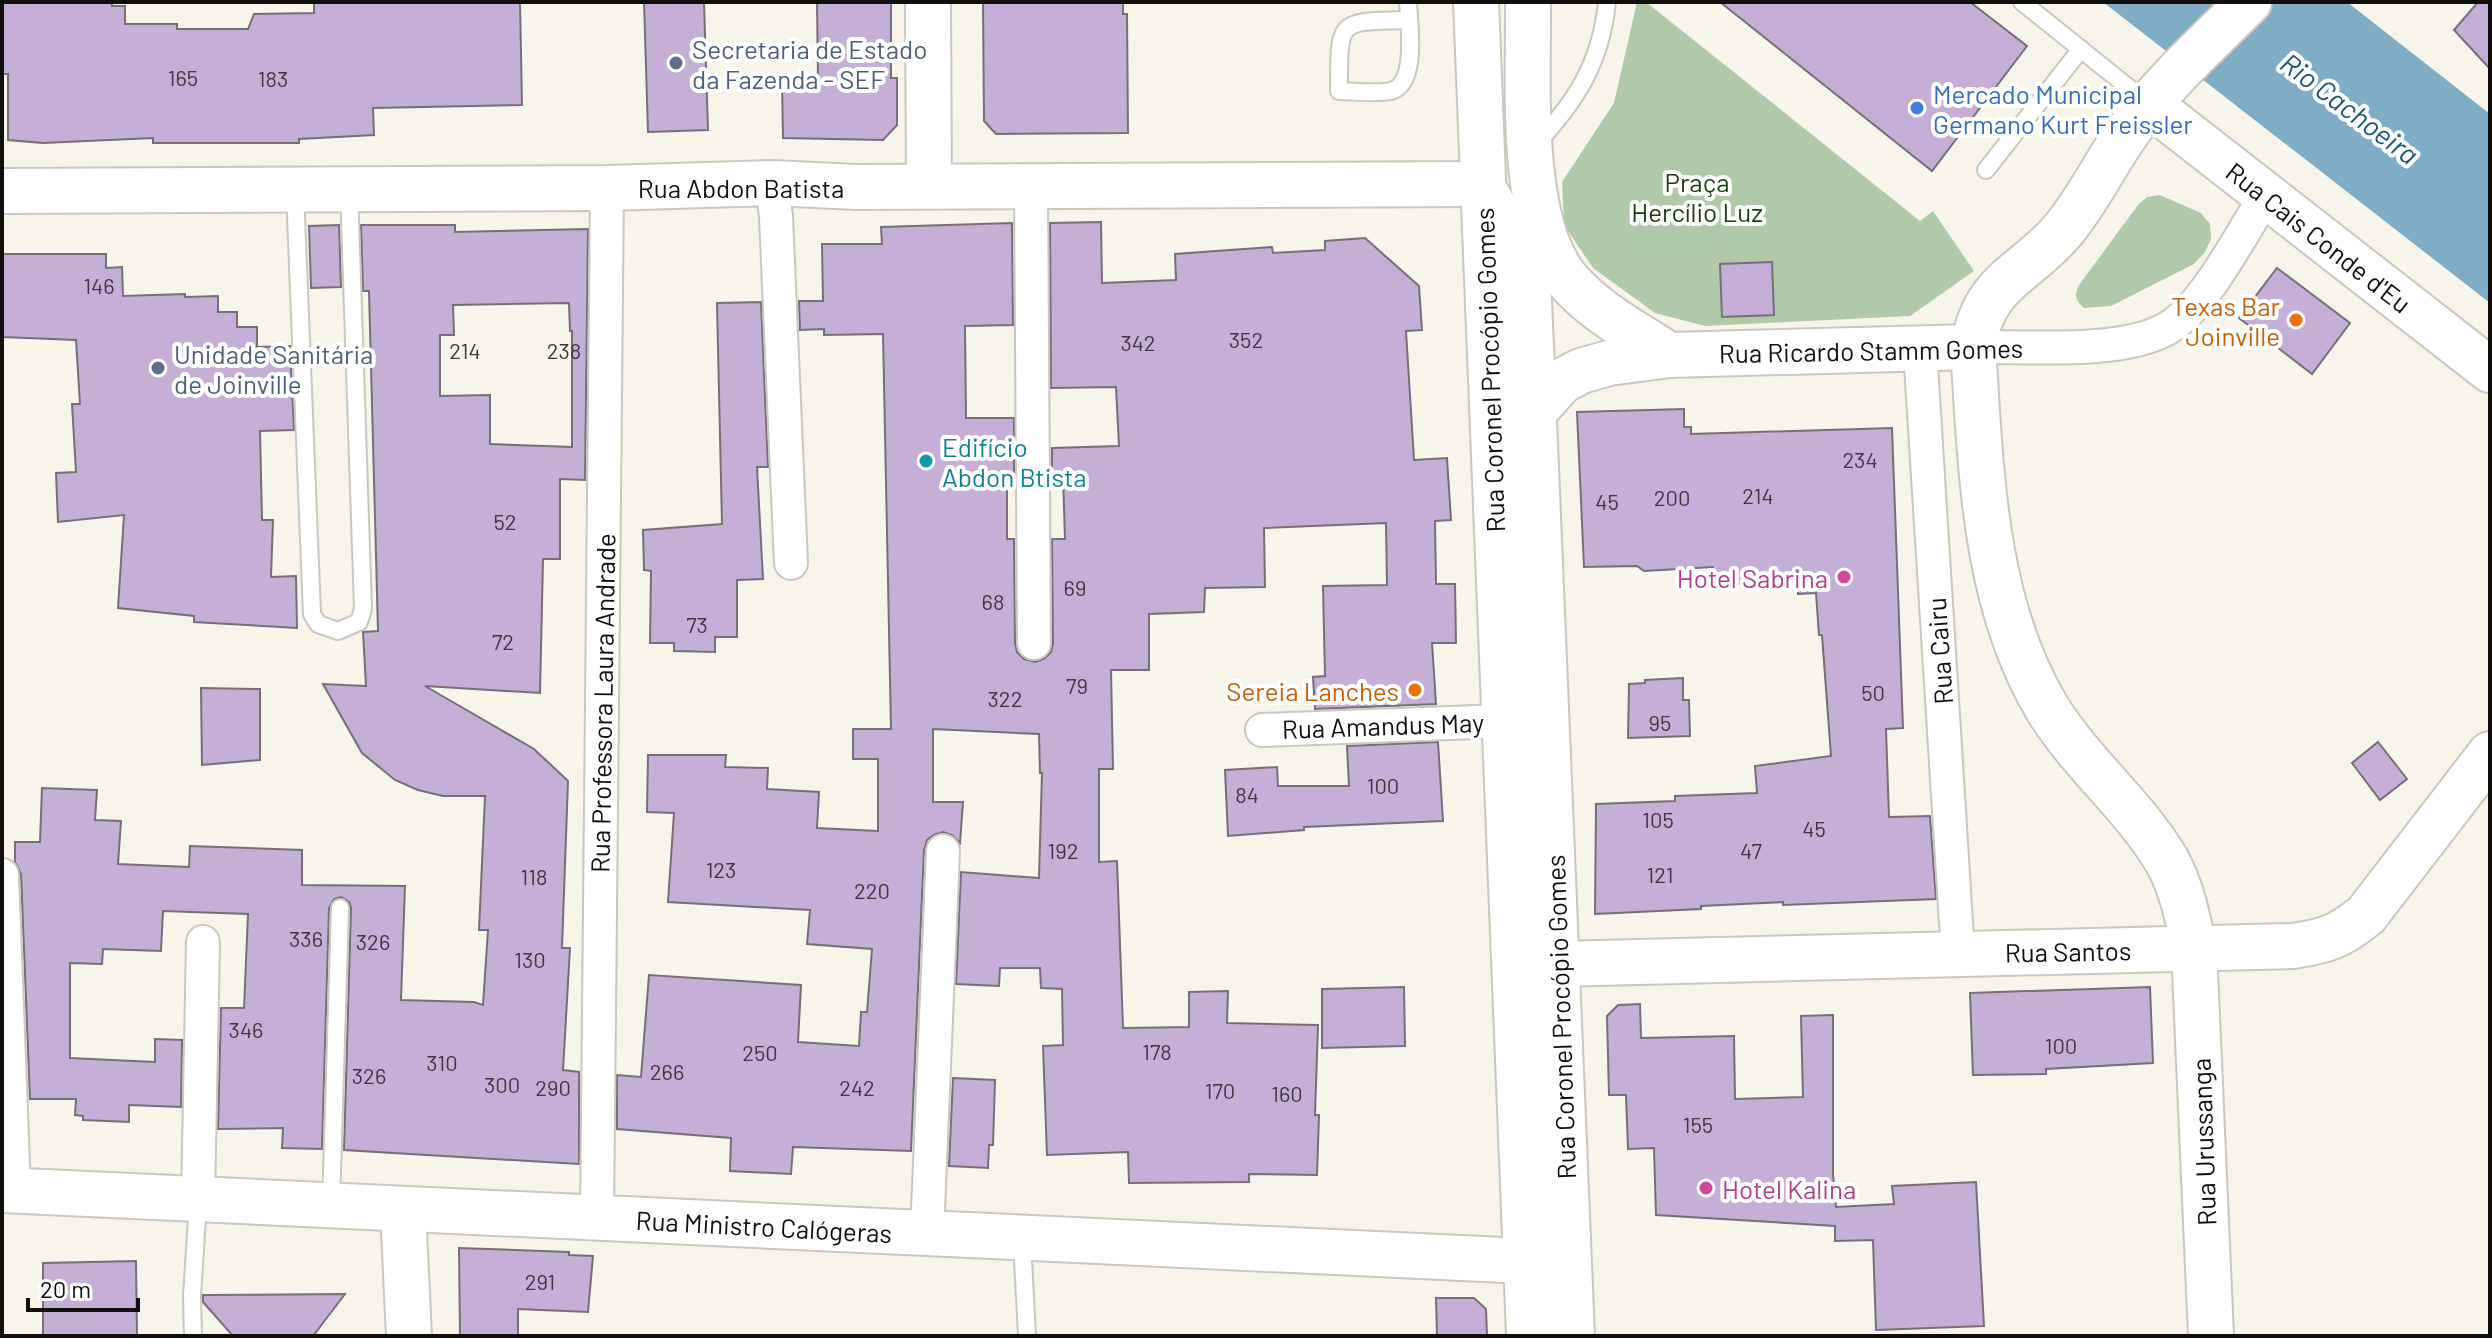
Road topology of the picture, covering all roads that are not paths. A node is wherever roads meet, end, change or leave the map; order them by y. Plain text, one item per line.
1 (928, 2) edge
2 (1408, 2) edge
3 (1476, 2) edge
4 (1528, 2) edge
5 (1607, 2) edge
6 (2022, 2) edge
7 (2249, 2) edge
8 (1408, 20) junction
9 (2081, 49) junction
10 (2158, 93) junction
11 (1531, 150) junction
12 (1986, 170) dead end
13 (772, 183) junction
14 (1481, 184) junction
15 (929, 186) junction
16 (1031, 186) junction
17 (607, 188) junction
18 (349, 189) junction
19 (295, 190) junction
20 (2, 191) edge
21 (2266, 195) junction
22 (1973, 347) junction
23 (1920, 349) junction
24 (1669, 355) junction
25 (2490, 370) edge
26 (1534, 412) junction
27 (791, 563) dead end
28 (1034, 643) dead end
29 (1503, 721) junction
30 (1262, 730) dead end
31 (2490, 754) edge
32 (943, 851) dead end
33 (2, 875) edge
34 (340, 908) dead end
35 (203, 942) dead end
36 (2194, 948) junction
37 (1958, 954) junction
38 (1558, 964) junction
39 (8, 1190) edge
40 (198, 1200) junction
41 (331, 1206) junction
42 (403, 1209) junction
43 (597, 1218) junction
44 (927, 1234) junction
45 (1021, 1238) junction
46 (1526, 1261) junction
47 (193, 1336) edge
48 (409, 1336) edge
49 (1027, 1336) edge
50 (1529, 1336) edge
51 (1572, 1336) edge
52 (2211, 1336) edge

1 - 15 main road
2 - 8 lane
3 - 14 main road
4 - 11 main road
5 - 11 lane
6 - 9 lane
7 - 10 main road, Rua Urussanga
8 - 8 lane
9 - 10 lane
9 - 12 lane
10 - 21 main road, Rua Cais Conde d'Eu
10 - 22 main road, Rua Urussanga
11 - 14 main road
11 - 24 main road
13 - 15 main road, Rua Abdon Batista
13 - 17 main road, Rua Abdon Batista
13 - 27 street
14 - 16 main road, Rua Abdon Batista
14 - 26 main road, Rua Coronel Procópio Gomes
14 - 29 main road, Rua Coronel Procópio Gomes
15 - 16 main road, Rua Abdon Batista
16 - 28 street
17 - 18 main road, Rua Abdon Batista
17 - 43 street, Rua Professora Laura Andrade
18 - 19 main road, Rua Abdon Batista
18 - 19 lane
19 - 20 main road, Rua Abdon Batista
21 - 22 street, Rua Ricardo Stamm Gomes
21 - 25 main road, Rua Cais Conde d'Eu
22 - 23 main road, Rua Ricardo Stamm Gomes
22 - 36 main road, Rua Urussanga
23 - 24 main road, Rua Ricardo Stamm Gomes
23 - 37 street, Rua Cairu
24 - 26 main road, Rua Ricardo Stamm Gomes
26 - 38 main road, Rua Coronel Procópio Gomes
29 - 30 street, Rua Amandus May
29 - 46 main road, Rua Coronel Procópio Gomes
31 - 36 main road, Rua Santos
32 - 44 street
33 - 39 street
34 - 41 lane
35 - 40 street
36 - 37 main road, Rua Santos
36 - 52 main road, Rua Urussanga
37 - 38 main road, Rua Santos
38 - 51 main road, Rua Coronel Procópio Gomes
39 - 40 main road, Rua Ministro Calógeras
40 - 41 main road, Rua Ministro Calógeras
40 - 47 lane
41 - 42 main road, Rua Ministro Calógeras
42 - 43 main road, Rua Ministro Calógeras
42 - 48 main road
43 - 44 main road, Rua Ministro Calógeras
44 - 45 main road, Rua Ministro Calógeras
45 - 46 main road, Rua Ministro Calógeras
45 - 49 lane
46 - 50 main road, Rua Coronel Procópio Gomes

